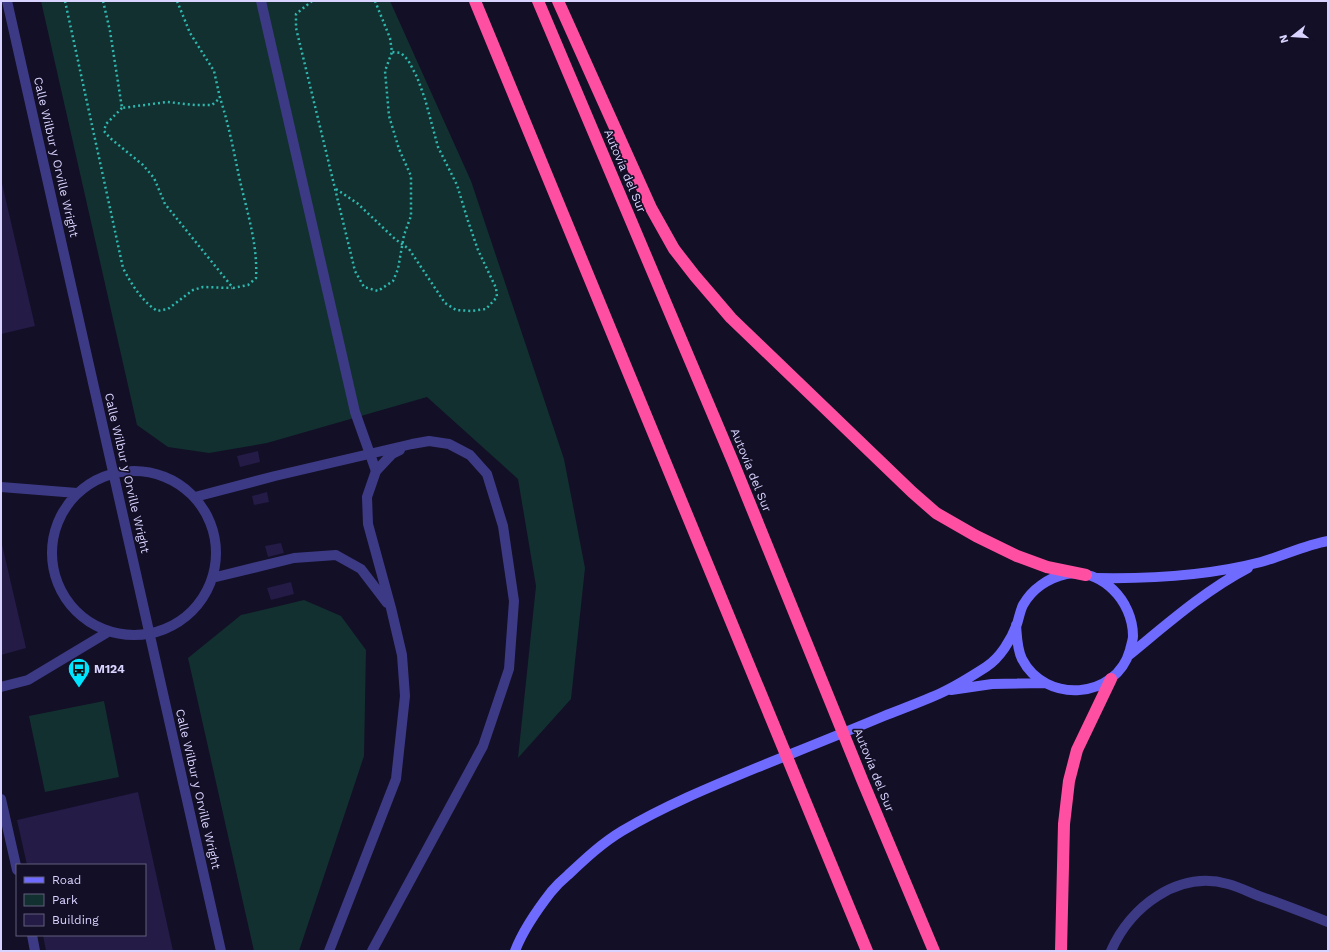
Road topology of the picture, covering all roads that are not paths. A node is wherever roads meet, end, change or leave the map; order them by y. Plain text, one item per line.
1 (7, 1) edge
2 (261, 1) edge
3 (475, 1) edge
4 (538, 1) edge
5 (558, 1) edge
6 (412, 444) junction
7 (370, 453) junction
8 (376, 471) junction
9 (113, 473) junction
10 (1, 487) edge
11 (77, 493) junction
12 (195, 497) junction
13 (1328, 541) edge
14 (1261, 562) junction
15 (1091, 576) junction
16 (212, 578) junction
17 (391, 608) junction
18 (1016, 625) junction
19 (108, 632) junction
20 (150, 634) junction
21 (1128, 656) junction
22 (1111, 679) junction
23 (1045, 683) junction
24 (1, 687) edge
25 (945, 691) junction
26 (1, 799) edge
27 (16, 866) edge
28 (1328, 922) edge
29 (859, 931) junction
30 (32, 936) edge
31 (35, 951) edge
32 (221, 951) edge
33 (329, 951) edge
34 (372, 951) edge
35 (515, 951) edge
36 (861, 951) edge
37 (867, 951) edge
38 (934, 951) edge
39 (1061, 951) edge
40 (1111, 951) edge

1 - 9 street, Calle Wilbur y Orville Wright
2 - 7 street
3 - 29 highway
4 - 38 highway, Autovía del Sur
5 - 15 highway
6 - 7 street
6 - 8 street
6 - 34 street
7 - 8 street
7 - 12 street
8 - 17 street
9 - 11 street
9 - 12 street
9 - 20 street, Calle Wilbur y Orville Wright
10 - 11 street
11 - 19 street
12 - 16 street
13 - 14 main road
14 - 15 main road
14 - 21 main road
15 - 18 main road
15 - 21 main road
16 - 17 street
16 - 20 street
17 - 33 street
18 - 23 main road
18 - 25 main road
19 - 20 street
19 - 24 street
20 - 32 street, Calle Wilbur y Orville Wright
21 - 22 main road
22 - 23 main road
22 - 39 highway
23 - 25 main road
25 - 35 main road
26 - 27 street
28 - 40 street
29 - 36 highway
29 - 37 highway
30 - 31 street

